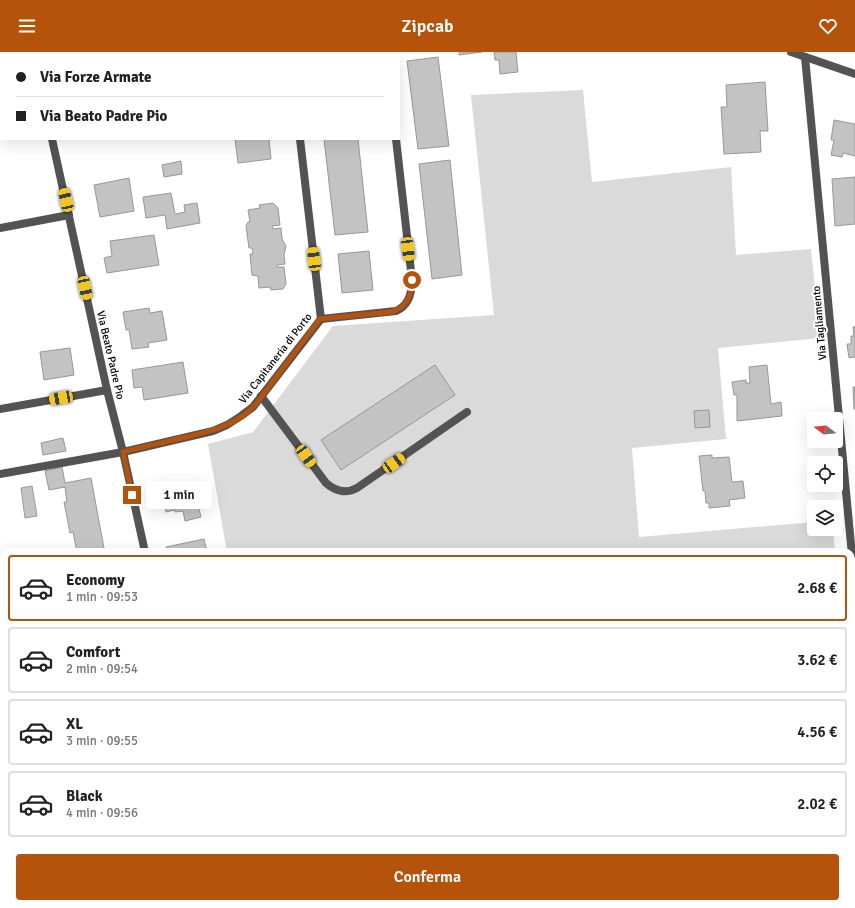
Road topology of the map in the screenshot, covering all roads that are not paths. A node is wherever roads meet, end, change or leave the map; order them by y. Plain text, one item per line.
1 (791, 52) edge
2 (805, 57) junction
3 (855, 74) edge
4 (52, 140) edge
5 (300, 140) edge
6 (396, 140) edge
7 (69, 215) junction
8 (0, 228) edge
9 (320, 319) junction
10 (106, 390) junction
11 (261, 396) junction
12 (0, 408) edge
13 (467, 412) dead end
14 (123, 452) junction
15 (0, 474) edge
16 (144, 548) edge
17 (852, 548) edge

1 - 2 street
2 - 3 street
2 - 17 street, Via Tagliamento
4 - 7 street, Via Beato Padre Pio
5 - 9 street, Via Capitaneria di Porto
6 - 9 street
7 - 8 street
7 - 10 street, Via Beato Padre Pio
9 - 11 street, Via Capitaneria di Porto
10 - 12 street
10 - 14 street, Via Beato Padre Pio
11 - 13 street
11 - 14 street, Via Capitaneria di Porto
14 - 15 street, Via Capitaneria di Porto
14 - 16 street, Via Beato Padre Pio

